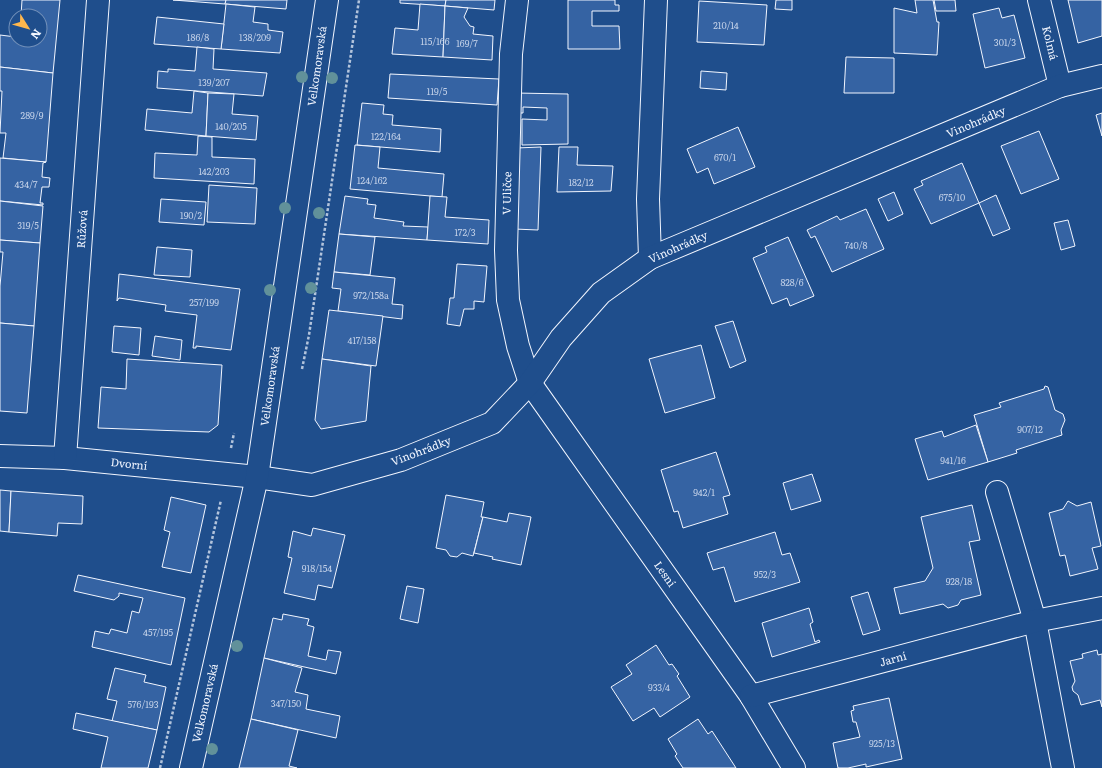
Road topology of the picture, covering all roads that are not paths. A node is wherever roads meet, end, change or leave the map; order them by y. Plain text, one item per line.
1 (98, 0) edge
2 (327, 0) edge
3 (517, 0) edge
4 (656, 0) edge
5 (1039, 0) edge
6 (1102, 76) edge
7 (1060, 86) junction
8 (650, 258) junction
9 (530, 384) junction
10 (0, 456) edge
11 (65, 458) junction
12 (257, 477) junction
13 (997, 492) dead end
14 (1102, 608) edge
15 (1035, 621) junction
16 (751, 696) junction
17 (191, 768) edge
18 (794, 768) edge
19 (1063, 768) edge

1 - 11 street, Růžová
2 - 12 street, Velkomoravská
3 - 9 street, V Uličce
4 - 8 street
5 - 7 street, Kolmá
6 - 7 street, Vinohrádky
7 - 8 street, Vinohrádky
8 - 9 street, Vinohrádky
9 - 12 street, Vinohrádky
9 - 16 street, Lesní
10 - 11 street, Dvorní
11 - 12 street, Dvorní
12 - 17 street, Velkomoravská
13 - 15 street
14 - 15 street, Jarní
15 - 16 street, Jarní
15 - 19 street
16 - 18 street, Lesní

